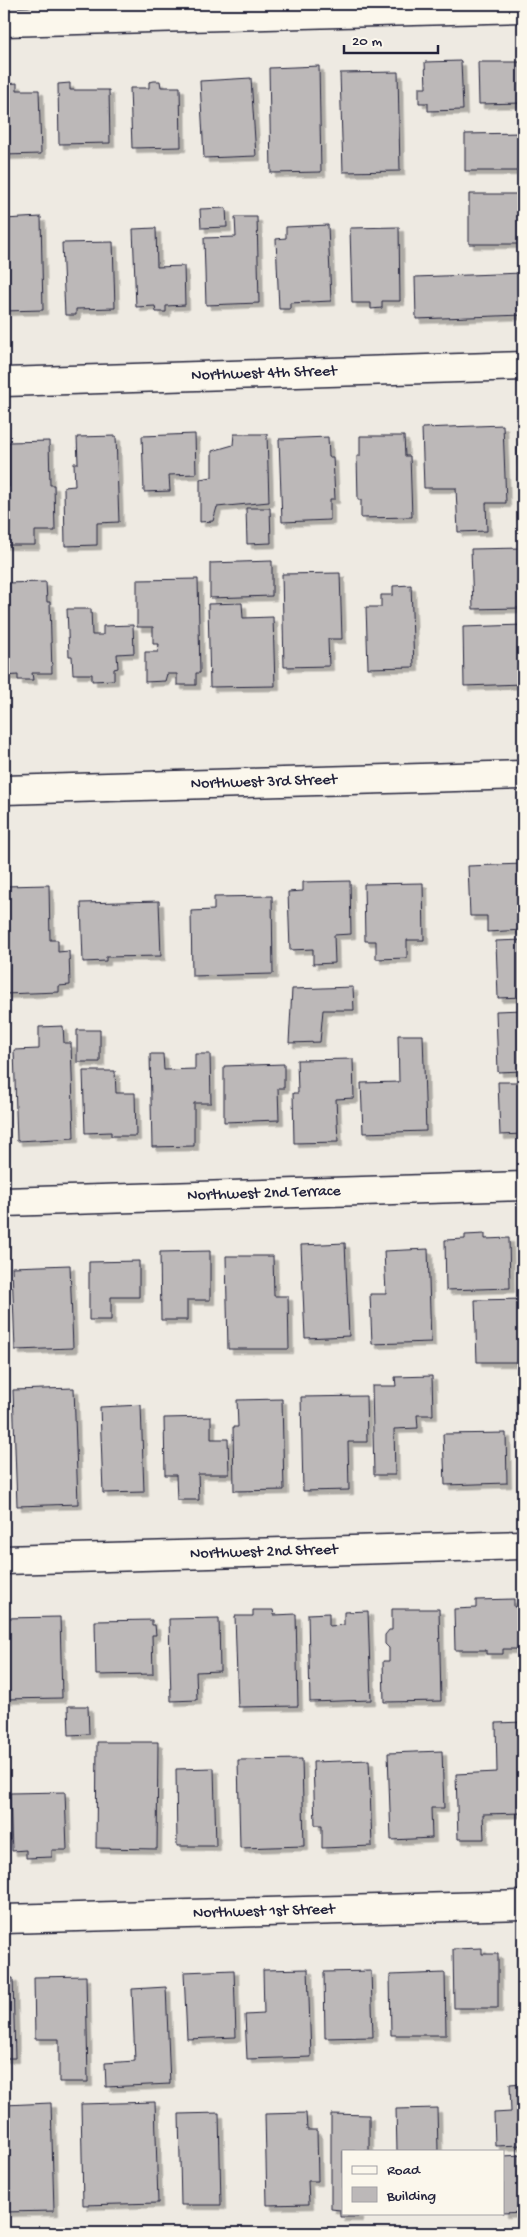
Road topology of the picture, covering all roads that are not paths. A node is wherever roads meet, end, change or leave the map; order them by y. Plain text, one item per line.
1 (523, 8) edge
2 (4, 22) edge
3 (523, 366) edge
4 (4, 382) edge
5 (523, 775) edge
6 (4, 790) edge
7 (523, 1186) edge
8 (4, 1202) edge
9 (523, 1544) edge
10 (4, 1560) edge
11 (523, 1905) edge
12 (4, 1919) edge

1 - 2 street
3 - 4 street, Northwest 4th Street
5 - 6 street, Northwest 3rd Street
7 - 8 street, Northwest 2nd Terrace
9 - 10 street, Northwest 2nd Street
11 - 12 street, Northwest 1st Street

